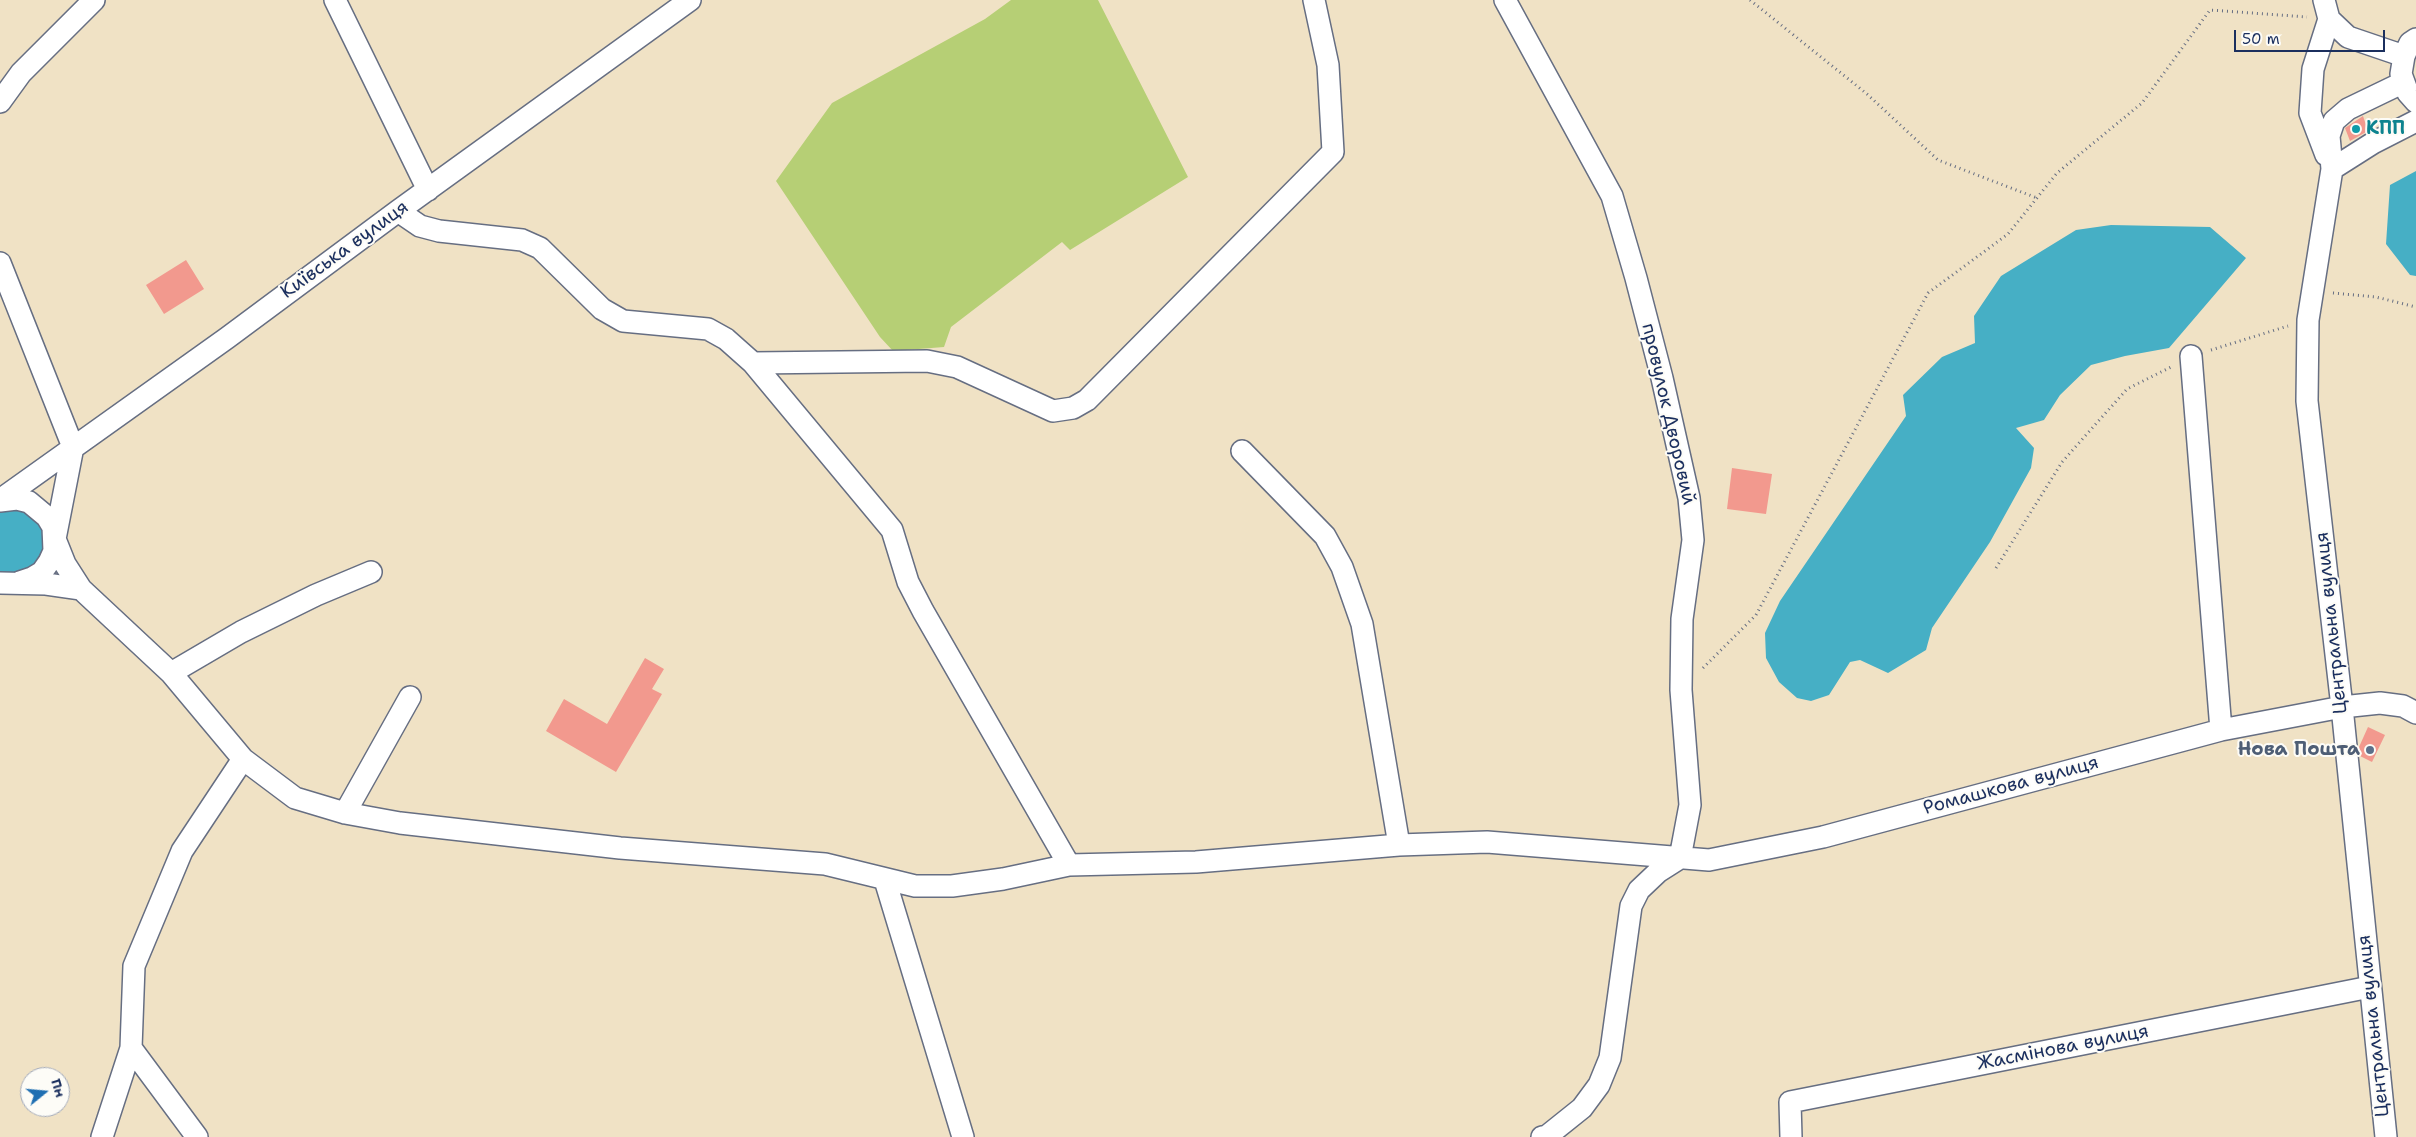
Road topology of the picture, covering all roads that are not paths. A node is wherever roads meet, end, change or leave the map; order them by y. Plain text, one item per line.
1 (94, 0) edge
2 (335, 0) edge
3 (690, 0) edge
4 (1314, 0) edge
5 (1504, 0) edge
6 (2326, 10) edge
7 (2410, 47) edge
8 (2404, 82) junction
9 (0, 102) edge
10 (2416, 102) edge
11 (2416, 120) edge
12 (2332, 169) junction
13 (428, 190) junction
14 (398, 211) junction
15 (0, 263) edge
16 (2190, 356) road end
17 (754, 363) junction
18 (73, 447) junction
19 (1242, 451) dead end
20 (0, 500) edge
21 (55, 539) junction
22 (371, 572) dead end
23 (2, 587) edge
24 (81, 589) junction
25 (171, 672) junction
26 (410, 697) dead end
27 (2342, 707) junction
28 (2416, 713) edge
29 (2221, 730) junction
30 (243, 759) junction
31 (345, 813) junction
32 (1399, 845) junction
33 (1680, 858) junction
34 (1069, 865) junction
35 (885, 880) junction
36 (2370, 986) junction
37 (131, 1048) junction
38 (102, 1137) edge
39 (197, 1137) edge
40 (963, 1137) edge
41 (1542, 1137) edge
42 (1791, 1137) edge
43 (2386, 1137) edge

1 - 9 street
2 - 13 street
3 - 13 street, Київська вулиця
4 - 17 street
5 - 33 street, провулок Дворовий
6 - 7 street
6 - 12 street
7 - 8 street
8 - 10 street
8 - 12 street, Центральна вулиця
11 - 12 street
12 - 27 street, Центральна вулиця
13 - 14 street, Київська вулиця
14 - 17 street
14 - 18 street, Київська вулиця
15 - 18 street
16 - 29 street
17 - 34 street
18 - 20 street, Київська вулиця
18 - 21 street
19 - 32 street
20 - 21 street, Ромашкова вулиця
21 - 23 street
21 - 24 street, Ромашкова вулиця
22 - 25 street
23 - 24 street
24 - 25 street, Ромашкова вулиця
25 - 30 street, Ромашкова вулиця
26 - 31 street
27 - 28 street, Ромашкова вулиця
27 - 29 street, Ромашкова вулиця
27 - 36 street, Центральна вулиця
29 - 33 street, Ромашкова вулиця
30 - 31 street, Ромашкова вулиця
30 - 37 street
31 - 35 street, Ромашкова вулиця
32 - 33 street, Ромашкова вулиця
32 - 34 street, Ромашкова вулиця
33 - 41 street
34 - 35 street, Ромашкова вулиця
35 - 40 street
36 - 42 street, Жасмінова вулиця
36 - 43 street, Центральна вулиця
37 - 38 street
37 - 39 street

